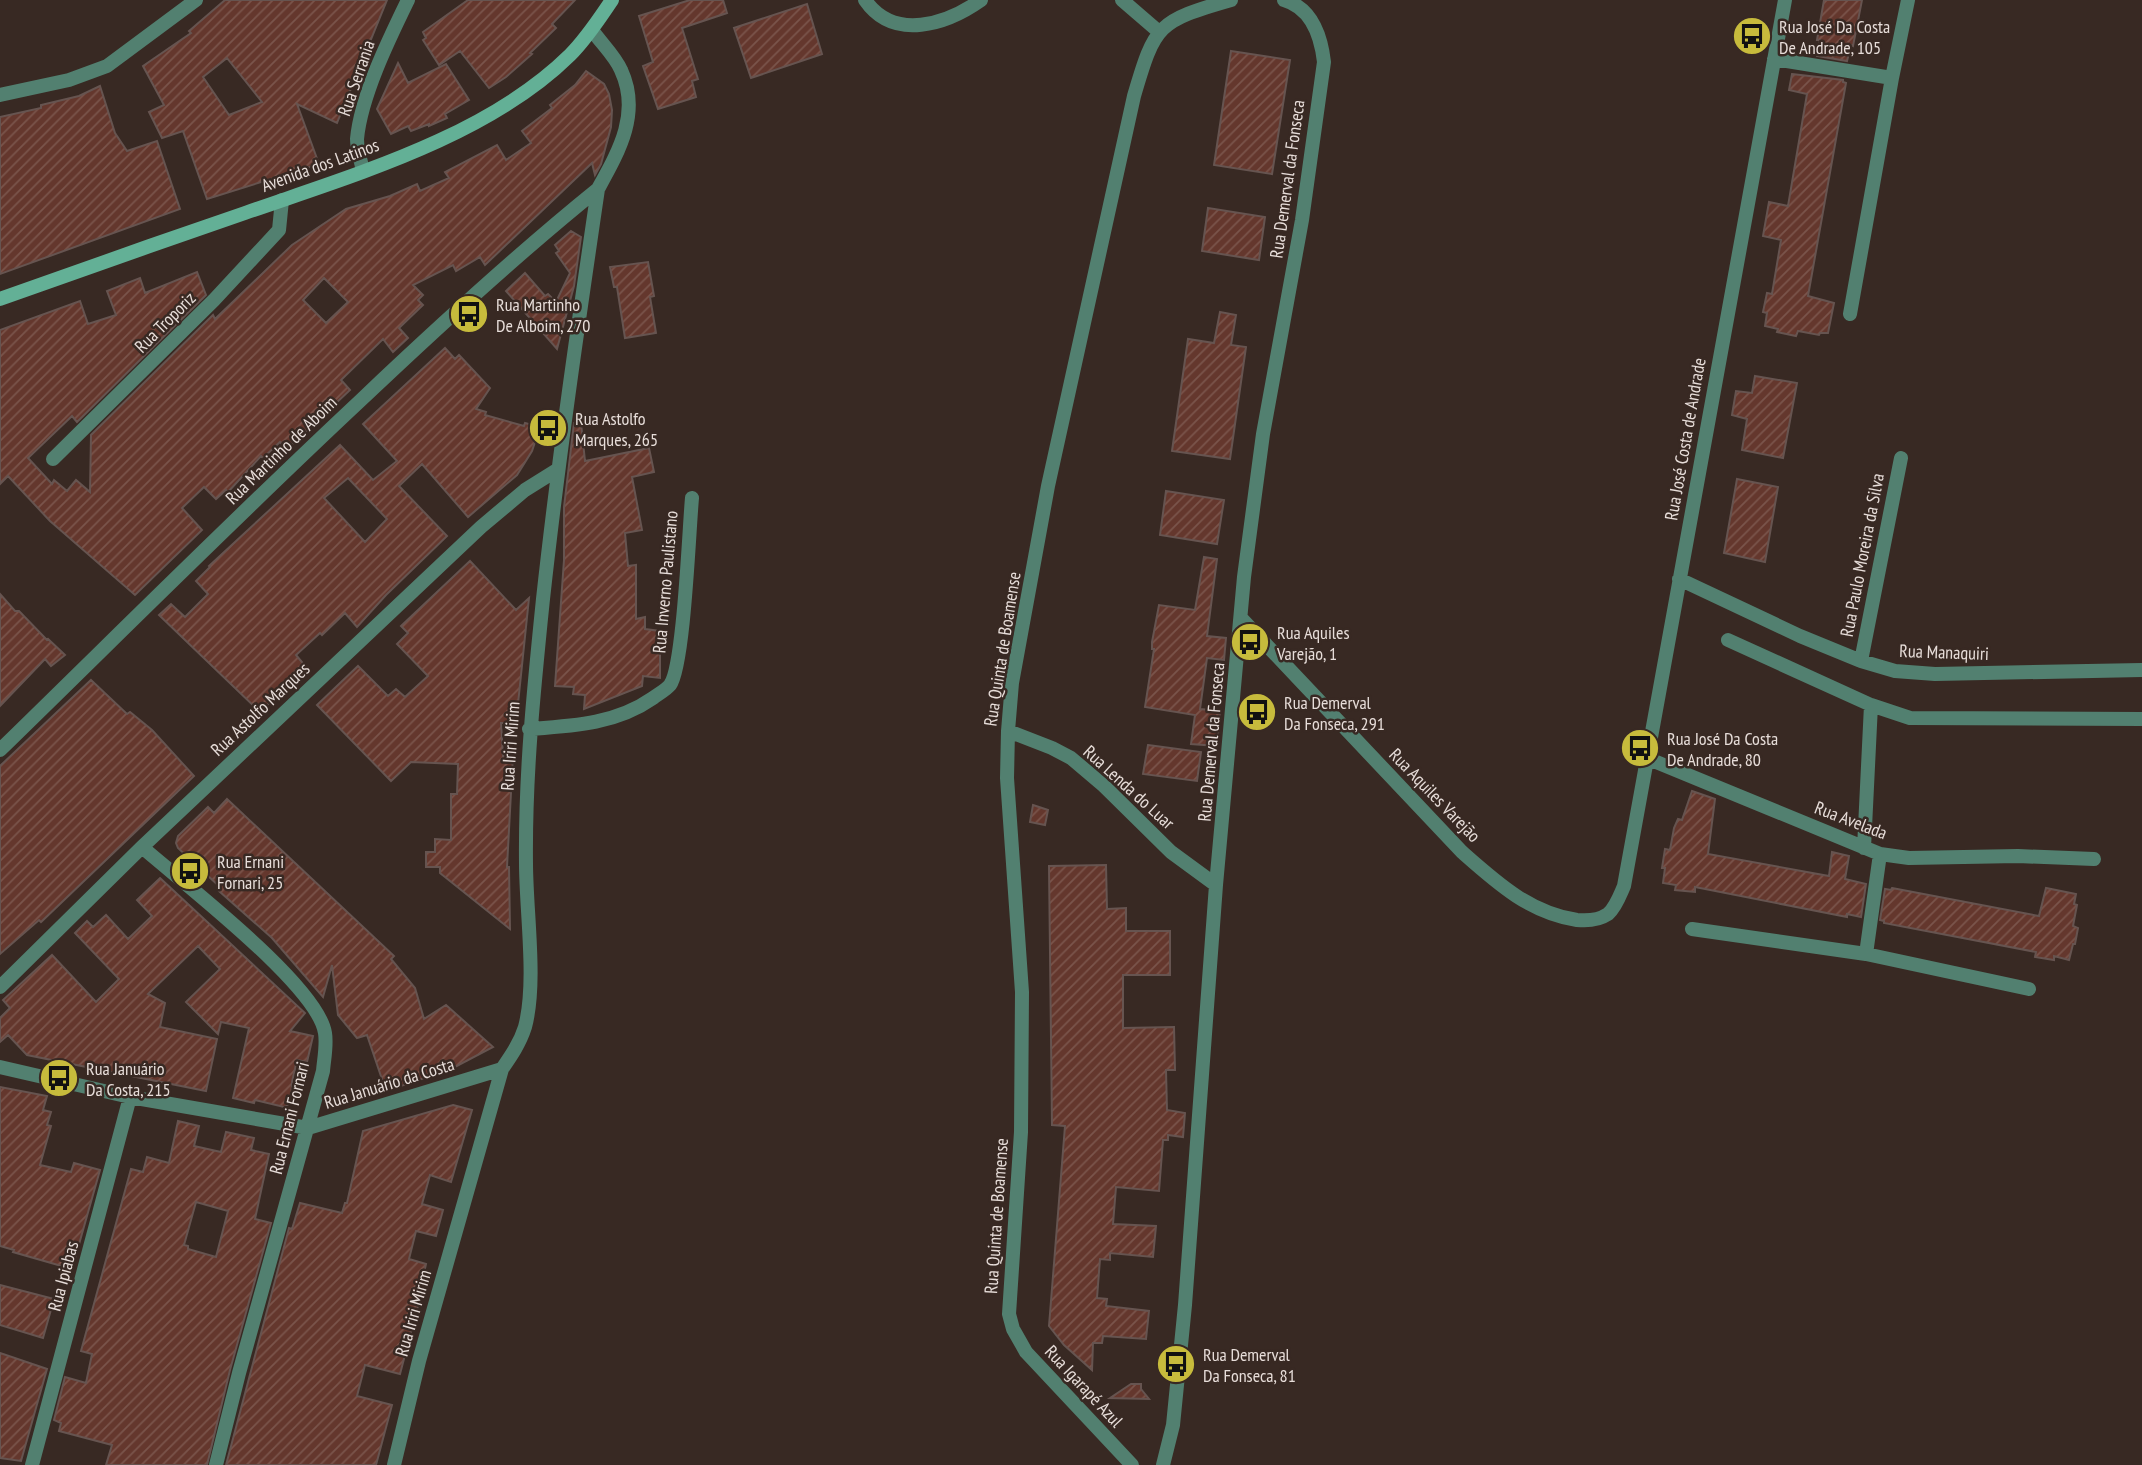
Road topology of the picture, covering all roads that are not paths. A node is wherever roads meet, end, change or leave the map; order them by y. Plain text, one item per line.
1 (196, 0) edge
2 (408, 0) edge
3 (612, 0) edge
4 (865, 0) edge
5 (981, 0) edge
6 (1122, 0) edge
7 (1231, 0) edge
8 (1284, 0) edge
9 (1785, 0) edge
10 (1908, 0) edge
11 (592, 30) junction
12 (1158, 31) junction
13 (1774, 59) junction
14 (1892, 78) junction
15 (0, 95) edge
16 (363, 171) junction
17 (598, 189) junction
18 (282, 200) junction
19 (0, 299) edge
20 (1850, 314) dead end
21 (1901, 458) dead end
22 (53, 459) dead end
23 (557, 470) junction
24 (692, 498) dead end
25 (1679, 579) junction
26 (1242, 619) junction
27 (1728, 640) dead end
28 (1861, 661) junction
29 (2142, 670) edge
30 (1871, 705) junction
31 (2142, 719) edge
32 (529, 729) junction
33 (1008, 731) junction
34 (0, 750) edge
35 (1648, 759) junction
36 (142, 847) junction
37 (1864, 848) junction
38 (1880, 854) junction
39 (2094, 859) dead end
40 (1216, 885) junction
41 (1624, 886) joint
42 (1692, 929) dead end
43 (1866, 954) junction
44 (0, 987) edge
45 (2029, 989) dead end
46 (0, 1067) edge
47 (502, 1069) junction
48 (130, 1097) junction
49 (308, 1128) junction
50 (1013, 1329) joint
51 (32, 1465) edge
52 (216, 1465) edge
53 (394, 1465) edge
54 (1132, 1465) edge
55 (1163, 1465) edge

1 - 15 street
2 - 16 street, Rua Serrania
3 - 11 main road, Avenida dos Latinos
4 - 5 street
6 - 12 street
7 - 12 street
8 - 26 street, Rua Demerval da Fonseca
9 - 13 street, Rua José Costa de Andrade
10 - 14 street
11 - 16 main road, Avenida dos Latinos
11 - 17 street, Rua Iriri Mirim
12 - 33 street, Rua Quinta de Boamense
13 - 14 street
13 - 25 street, Rua José Costa de Andrade
14 - 20 street
16 - 18 main road, Avenida dos Latinos
17 - 23 street, Rua Iriri Mirim
17 - 34 street, Rua Martinho de Aboim
18 - 19 main road, Avenida dos Latinos
18 - 22 street, Rua Troporiz
21 - 28 street, Rua Paulo Moreira da Silva
23 - 32 street, Rua Iriri Mirim
23 - 36 street, Rua Astolfo Marques
24 - 32 street, Rua Inverno Paulistano
25 - 28 street, Rua Manaquiri
25 - 35 street, Rua José Costa de Andrade
26 - 40 street, Rua Demerval da Fonseca
26 - 41 street, Rua Aquiles Varejão
27 - 30 street
28 - 29 street, Rua Manaquiri
30 - 31 street
30 - 37 street
32 - 47 street, Rua Iriri Mirim
33 - 40 street, Rua Lenda do Luar
33 - 50 street, Rua Quinta de Boamense
35 - 37 street, Rua Avelada
35 - 41 street, Rua José Costa de Andrade
36 - 44 street, Rua Astolfo Marques
36 - 49 street, Rua Ernani Fornari
37 - 38 street, Rua Avelada
38 - 39 street, Rua Avelada
38 - 43 street
40 - 55 street, Rua Demerval da Fonseca
42 - 43 street
43 - 45 street
46 - 48 street, Rua Januário da Costa
47 - 49 street, Rua Januário da Costa
47 - 53 street, Rua Iriri Mirim
48 - 49 street, Rua Januário da Costa
48 - 51 street, Rua Ipiabas
49 - 52 street, Rua Ernani Fornari
50 - 54 street, Rua Igarapé Azul

